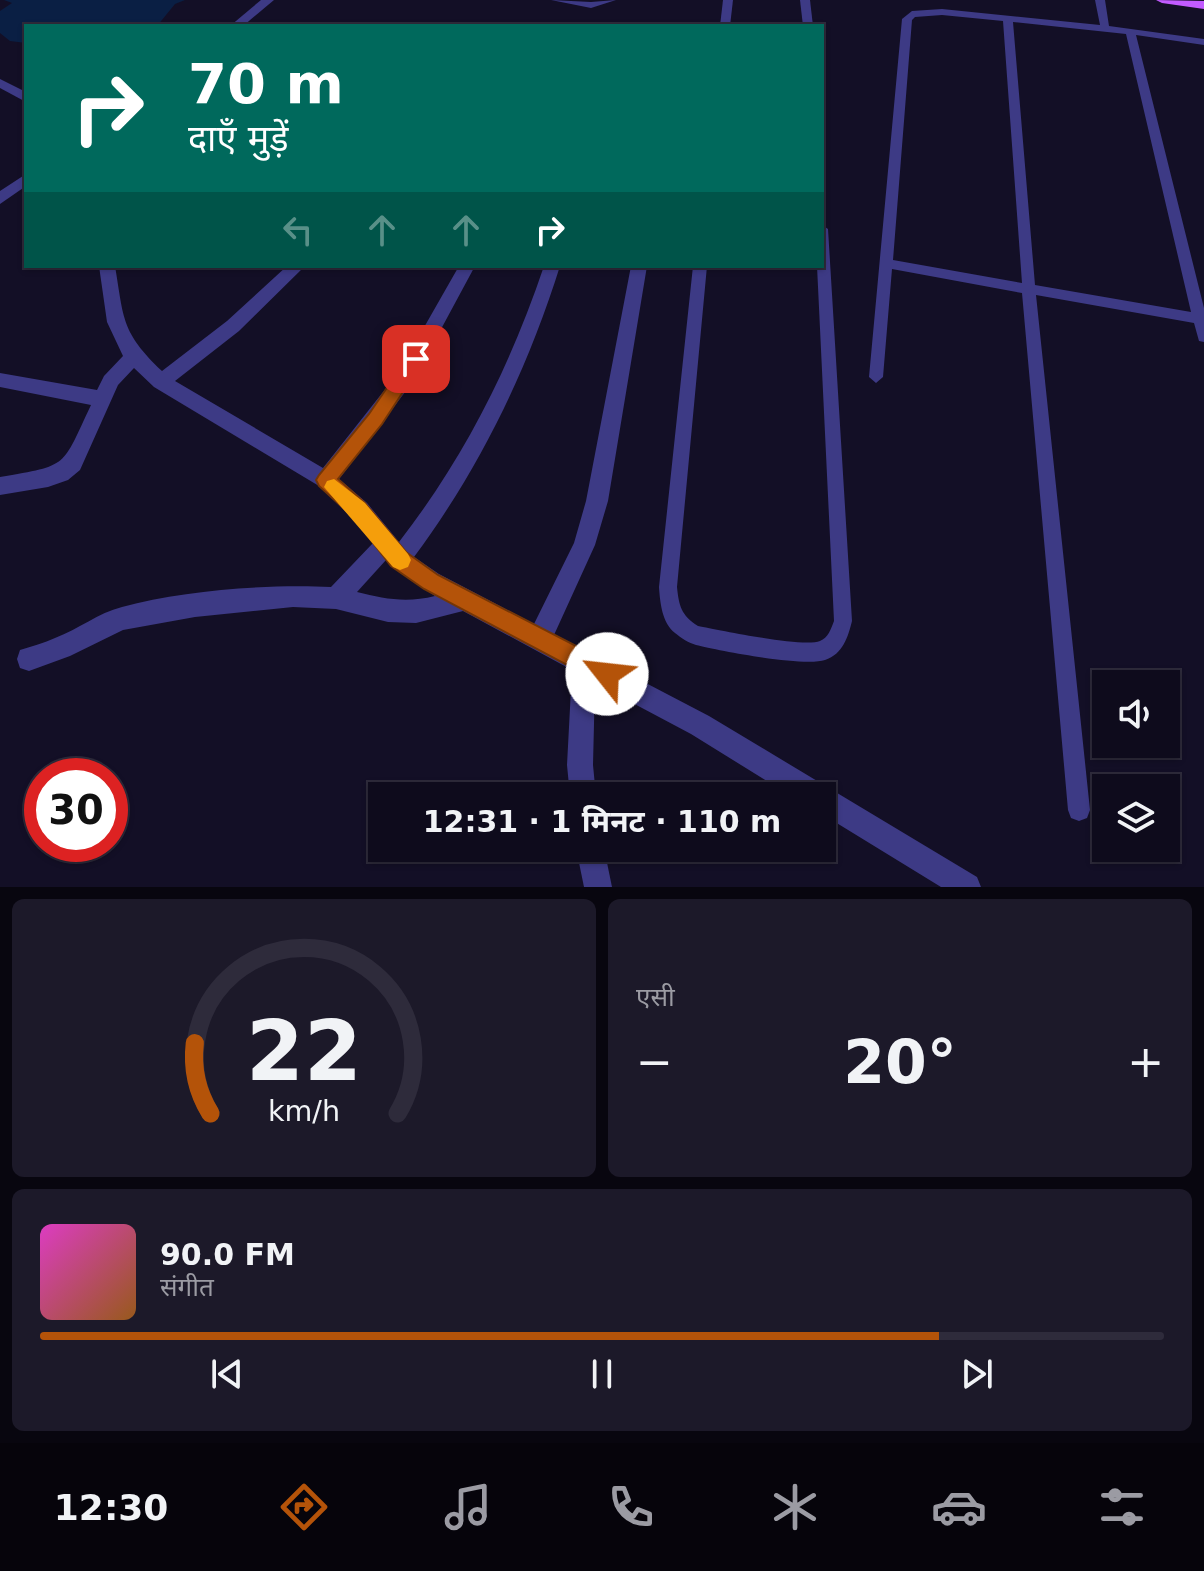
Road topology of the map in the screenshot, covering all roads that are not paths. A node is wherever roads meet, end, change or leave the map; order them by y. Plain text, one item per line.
1 (268, 0) edge
2 (556, 0) edge
3 (611, 0) edge
4 (728, 0) edge
5 (805, 0) edge
6 (1100, 0) edge
7 (1162, 0) edge
8 (1204, 5) edge
9 (1008, 19) junction
10 (238, 24) edge
11 (725, 24) edge
12 (808, 24) edge
13 (1105, 28) junction
14 (1130, 32) junction
15 (1204, 42) edge
16 (0, 83) edge
17 (24, 97) edge
18 (24, 181) edge
19 (0, 199) edge
20 (884, 263) junction
21 (824, 266) edge
22 (107, 268) edge
23 (295, 268) edge
24 (466, 268) edge
25 (551, 268) edge
26 (639, 268) edge
27 (700, 268) edge
28 (1029, 289) junction
29 (1202, 320) edge
30 (1204, 337) edge
31 (134, 356) junction
32 (876, 377) dead end
33 (0, 380) edge
34 (161, 382) junction
35 (102, 399) junction
36 (326, 480) junction
37 (0, 486) edge
38 (393, 552) junction
39 (336, 598) junction
40 (466, 599) junction
41 (540, 638) junction
42 (29, 659) dead end
43 (584, 661) junction
44 (582, 782) edge
45 (793, 782) edge
46 (836, 807) edge
47 (1079, 810) dead end
48 (593, 862) edge
49 (598, 887) edge
50 (967, 887) edge

1 - 10 street
2 - 3 lane
4 - 11 lane
5 - 12 lane
6 - 13 lane
7 - 8 main road
9 - 13 lane
9 - 20 lane
9 - 28 lane
13 - 14 lane
14 - 15 lane
14 - 29 lane
16 - 17 street
18 - 19 street
20 - 28 lane
20 - 32 lane
21 - 27 lane
22 - 31 street
23 - 34 street
24 - 36 street
25 - 38 street
26 - 41 street
28 - 29 lane
28 - 47 lane
29 - 30 lane
31 - 34 street
31 - 35 street
33 - 35 street
34 - 36 street
35 - 37 street
36 - 38 street
38 - 39 street
38 - 40 street
39 - 40 street
39 - 42 street
40 - 41 street
41 - 43 street
43 - 44 street
43 - 45 street
46 - 50 street
48 - 49 street

